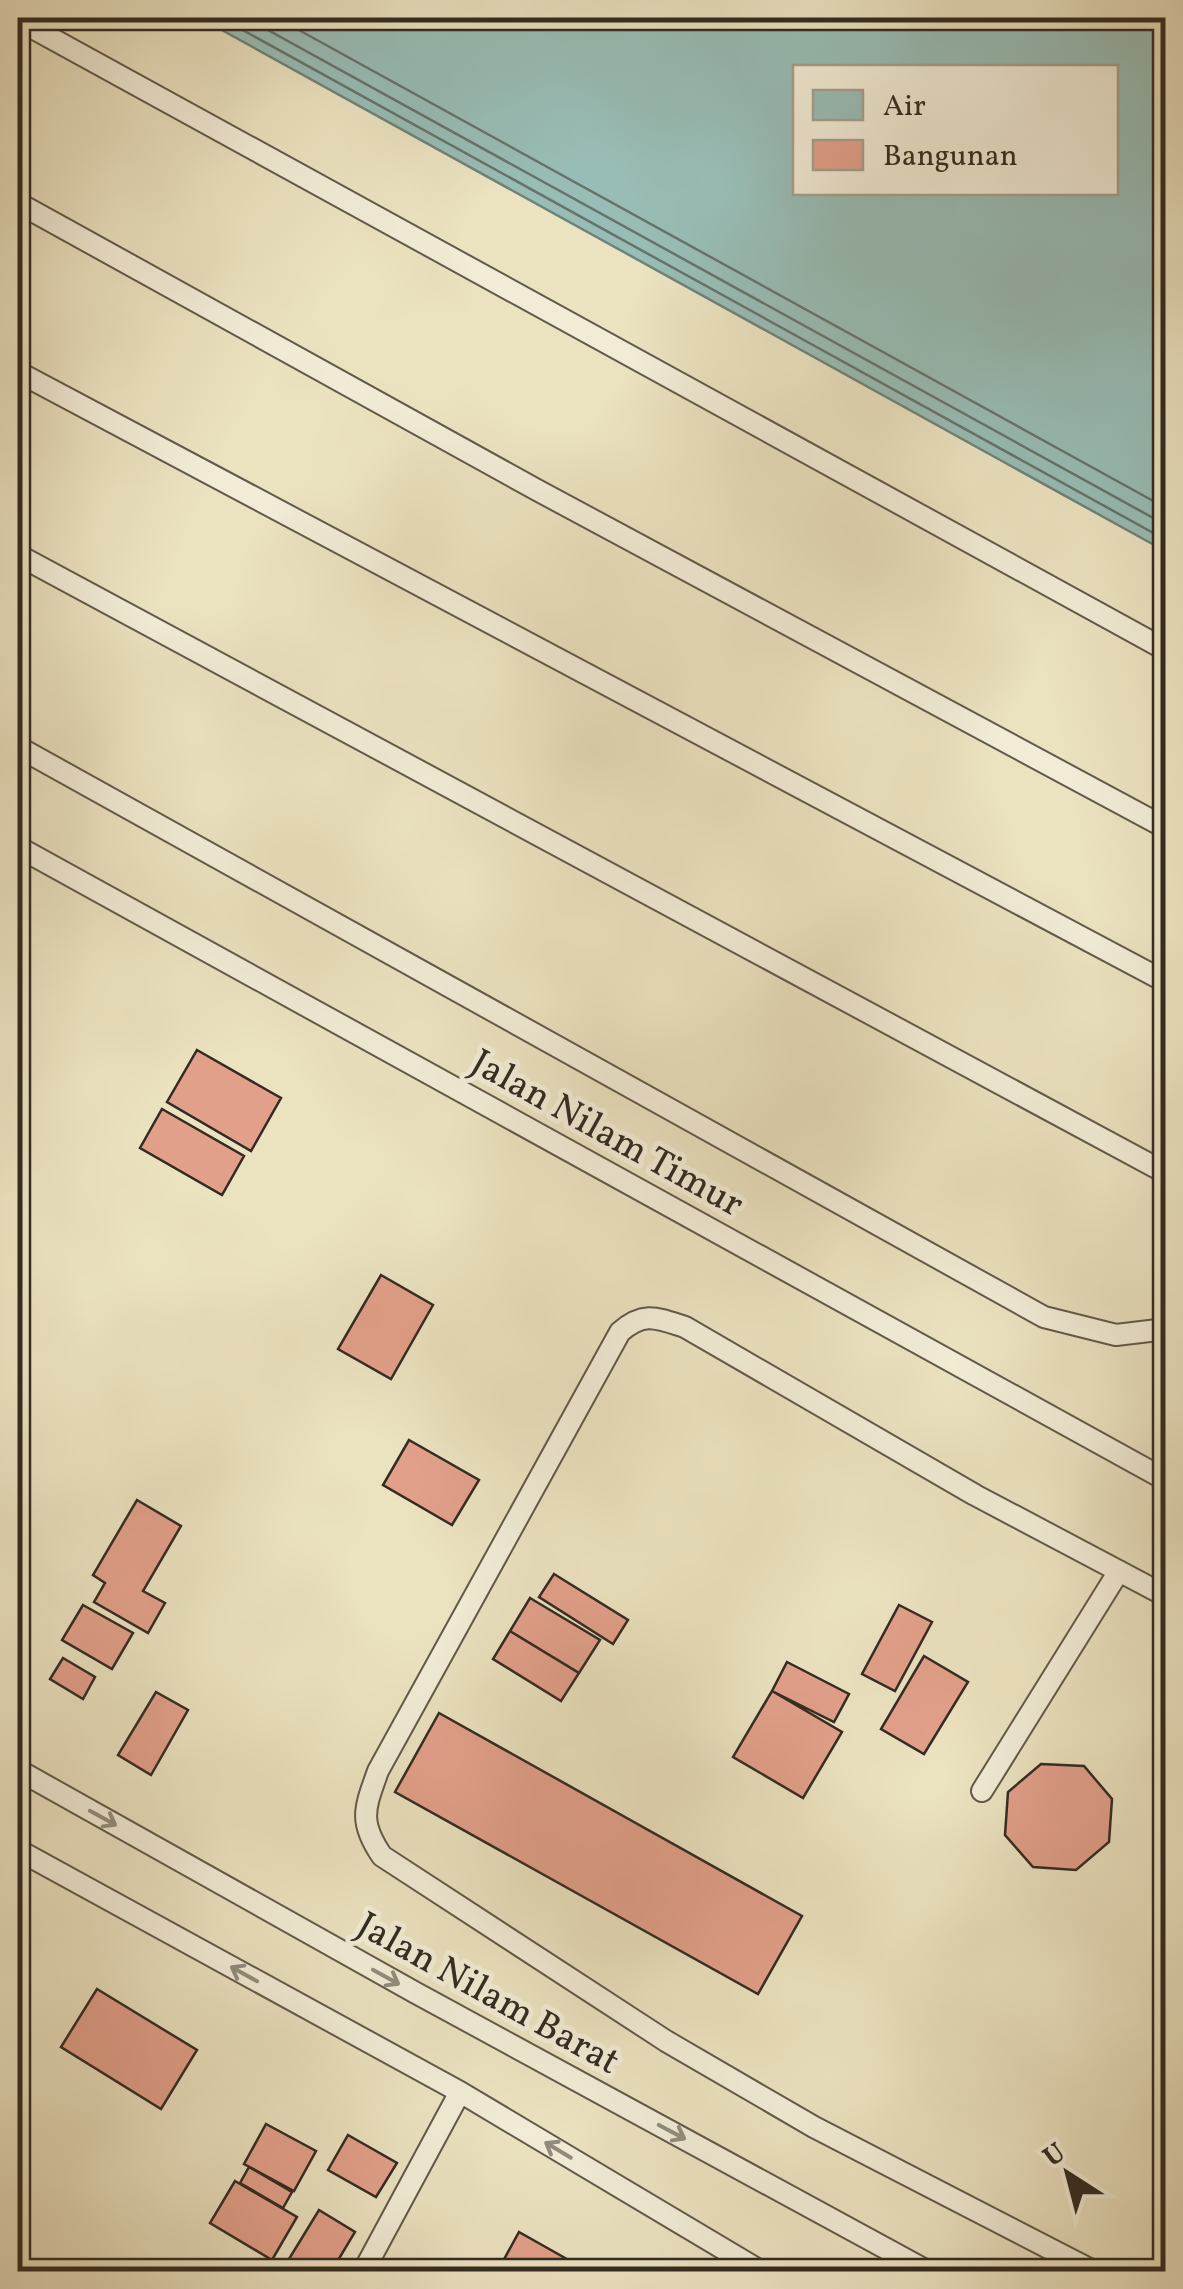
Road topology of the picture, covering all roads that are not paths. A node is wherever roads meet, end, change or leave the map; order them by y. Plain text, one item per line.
1 (18, 20) edge
2 (18, 203) edge
3 (18, 372) edge
4 (18, 555) edge
5 (1166, 650) edge
6 (18, 747) edge
7 (1166, 828) edge
8 (18, 846) edge
9 (1166, 982) edge
10 (1166, 1173) edge
11 (1166, 1329) edge
12 (1166, 1480) edge
13 (1119, 1571) junction
14 (1166, 1596) edge
15 (18, 1770) edge
16 (982, 1791) dead end
17 (18, 1850) edge
18 (460, 2092) junction
19 (363, 2272) edge
20 (762, 2272) edge
21 (929, 2272) edge
22 (1095, 2272) edge

1 - 5 lane
2 - 7 lane
3 - 9 lane
4 - 10 lane
6 - 11 lane
8 - 12 lane, Jalan Nilam Timur
13 - 14 lane
13 - 16 lane
13 - 22 lane
15 -> 21 lane, Jalan Nilam Barat
18 -> 17 lane
18 - 19 lane
20 -> 18 lane

